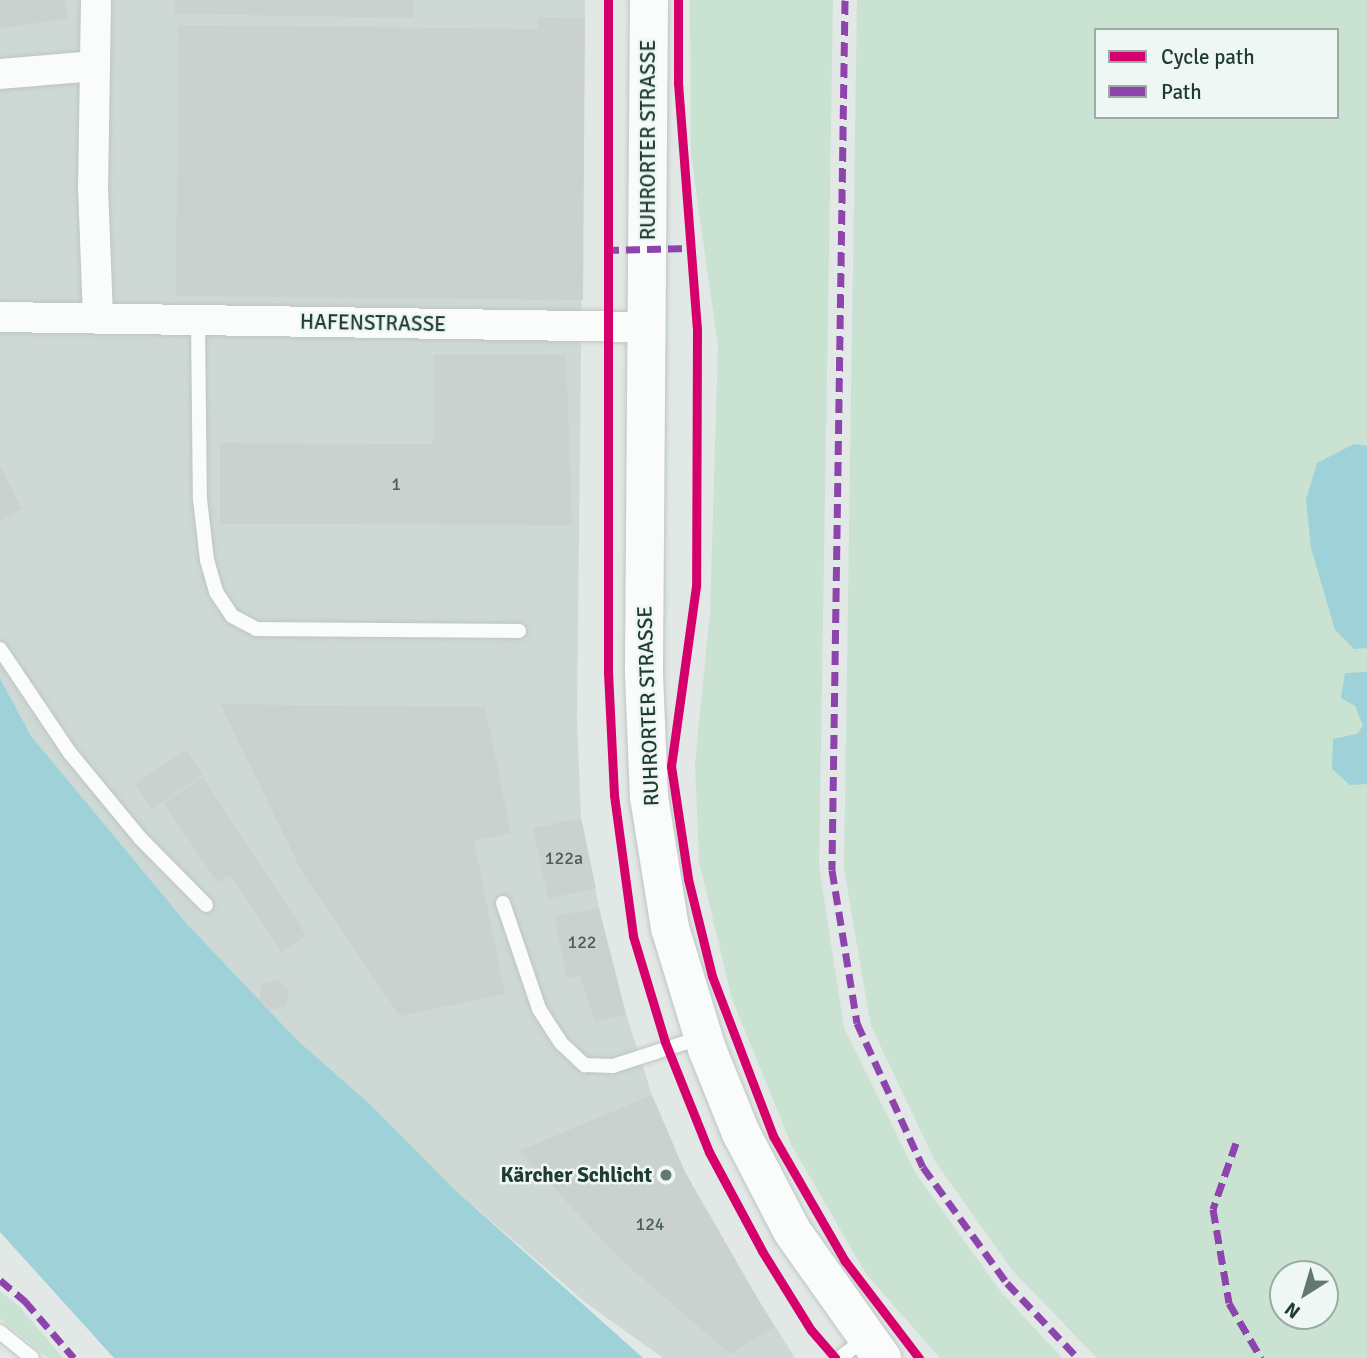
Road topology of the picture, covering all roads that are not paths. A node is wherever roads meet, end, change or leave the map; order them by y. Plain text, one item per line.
1 (96, 0) edge
2 (649, 0) edge
3 (95, 66) junction
4 (0, 74) edge
5 (0, 317) edge
6 (98, 319) junction
7 (198, 321) junction
8 (647, 327) junction
9 (519, 631) dead end
10 (0, 649) edge
11 (503, 902) dead end
12 (206, 905) dead end
13 (703, 1037) junction
14 (0, 1332) edge
15 (862, 1352) edge
16 (32, 1358) edge

1 - 3 street
2 - 8 main road, RUHRORTER STRASSE
3 - 4 street
3 - 6 street
5 - 6 street, HAFENSTRASSE
6 - 7 street, HAFENSTRASSE
7 - 8 street, HAFENSTRASSE
7 - 9 lane
8 - 13 main road, RUHRORTER STRASSE
10 - 12 lane
11 - 13 lane
13 - 15 main road, RUHRORTER STRASSE
14 - 16 lane

